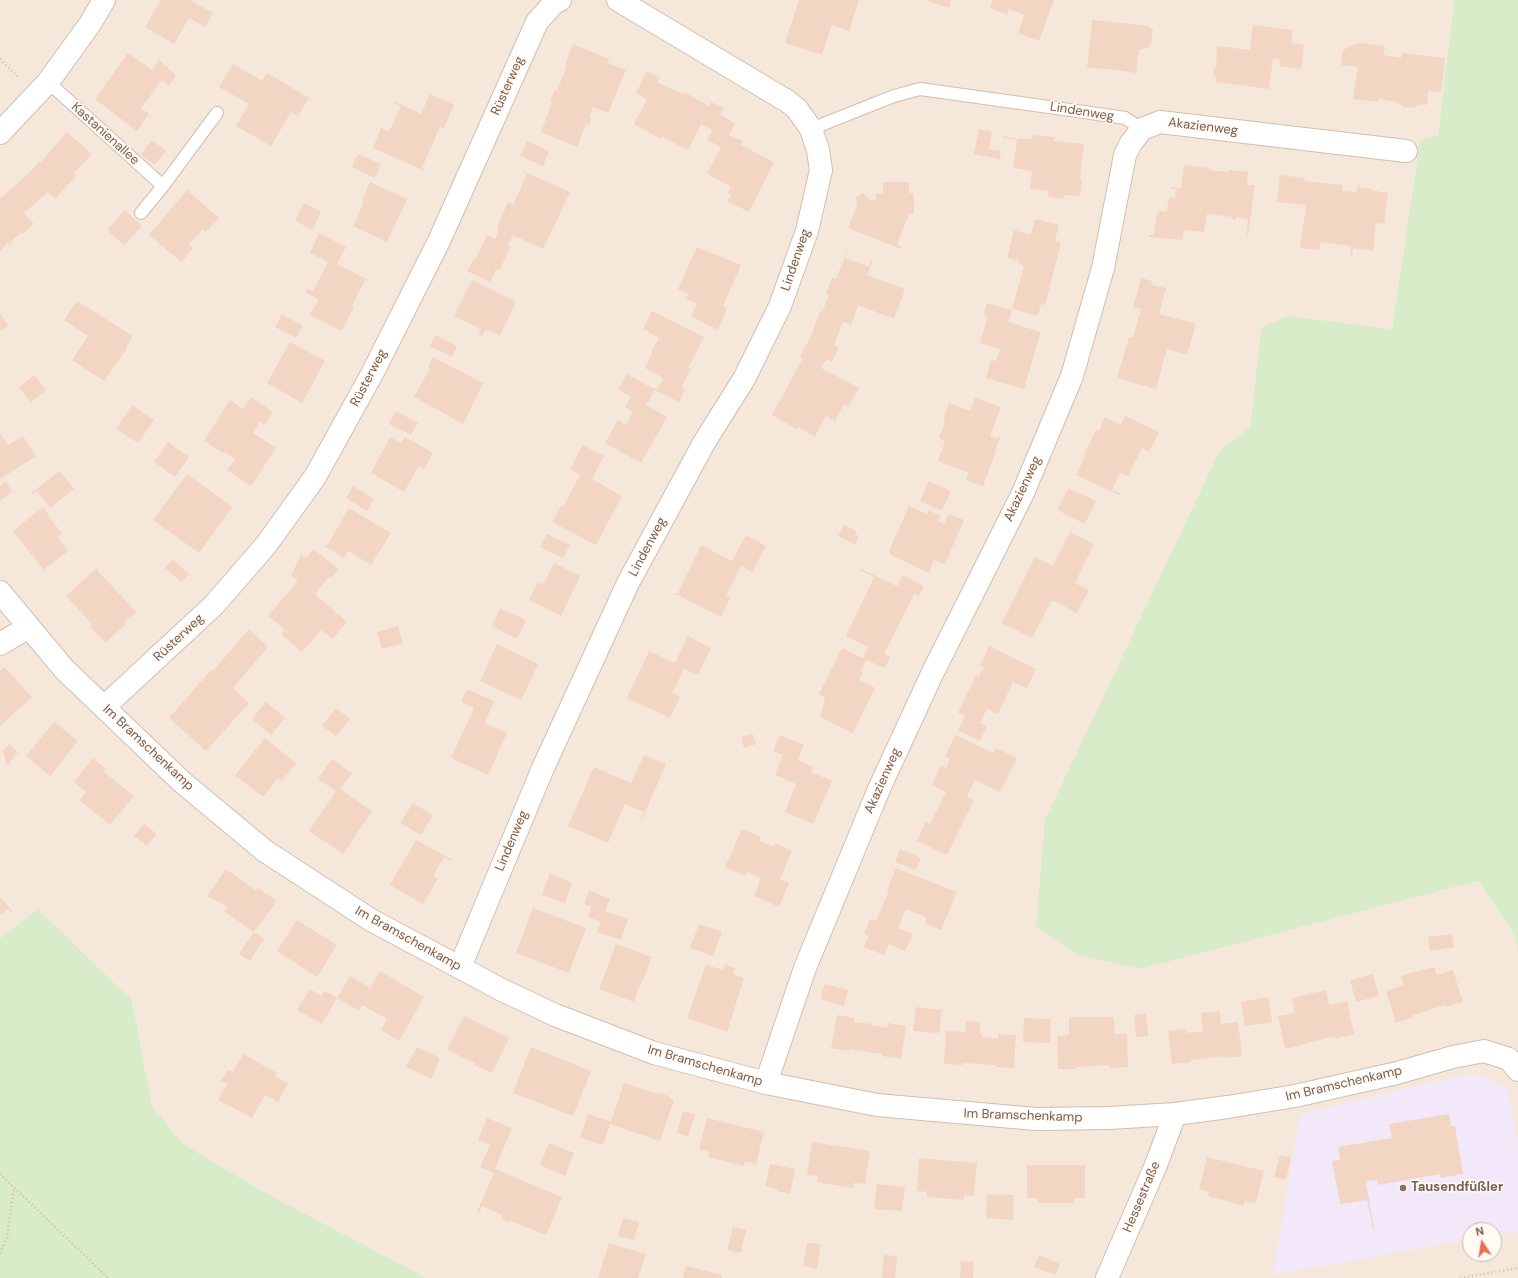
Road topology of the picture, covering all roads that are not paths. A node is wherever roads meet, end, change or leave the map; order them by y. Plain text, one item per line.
1 (104, 0) edge
2 (560, 0) edge
3 (618, 0) edge
4 (48, 82) junction
5 (217, 113) dead end
6 (811, 129) junction
7 (1142, 129) junction
8 (0, 133) edge
9 (1406, 151) dead end
10 (163, 186) junction
11 (141, 213) dead end
12 (0, 592) edge
13 (29, 627) junction
14 (0, 644) edge
15 (104, 707) junction
16 (460, 967) junction
17 (1514, 1065) edge
18 (766, 1083) junction
19 (1175, 1114) junction
20 (1107, 1278) edge

1 - 4 street
2 - 15 street, Rüsterweg
3 - 6 street, Lindenweg
4 - 8 street
4 - 10 lane, Kastanienallee
5 - 10 lane
6 - 7 lane, Lindenweg
6 - 16 street, Lindenweg
7 - 9 street, Akazienweg
7 - 18 street, Akazienweg
10 - 11 lane
12 - 13 street, Im Bramschenkamp
13 - 14 street
13 - 15 street, Im Bramschenkamp
15 - 16 street, Im Bramschenkamp
16 - 18 street, Im Bramschenkamp
17 - 19 street, Im Bramschenkamp
18 - 19 street, Im Bramschenkamp
19 - 20 street, Hessestraße

